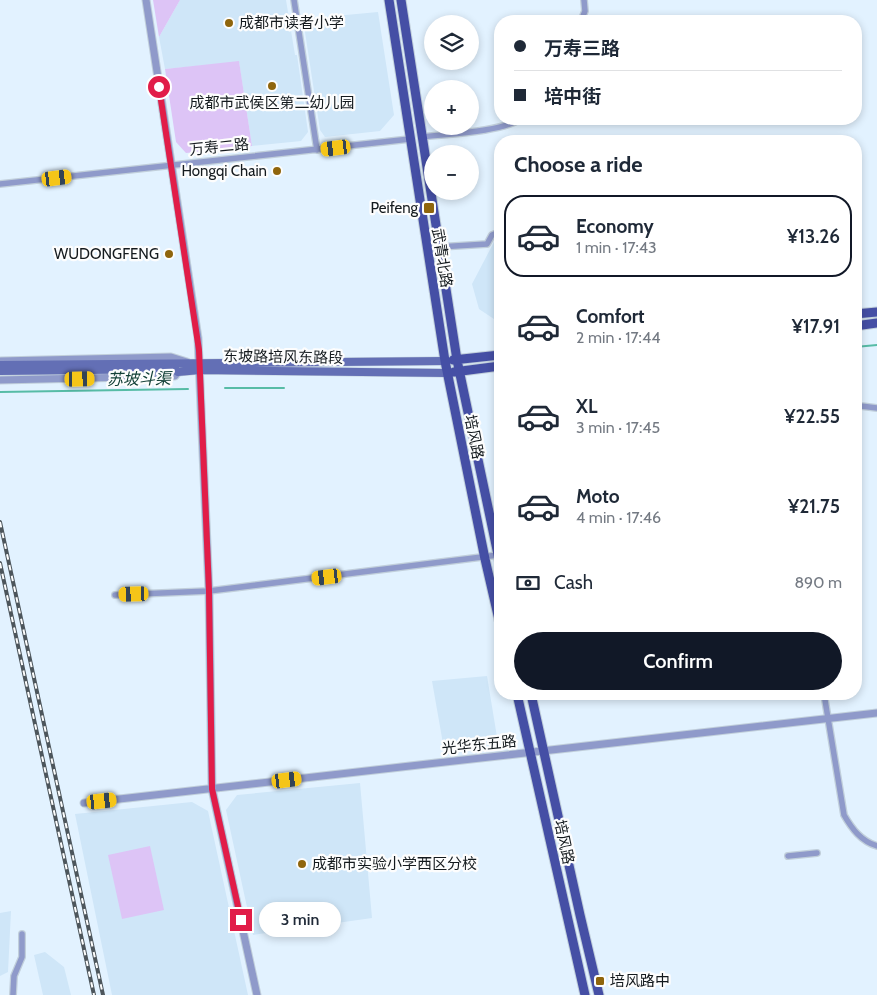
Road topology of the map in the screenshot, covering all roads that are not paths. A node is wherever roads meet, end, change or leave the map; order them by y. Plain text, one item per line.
1 (146, 0) edge
2 (294, 0) edge
3 (389, 0) edge
4 (401, 0) edge
5 (584, 0) edge
6 (583, 15) edge
7 (506, 125) edge
8 (422, 137) junction
9 (410, 139) junction
10 (317, 150) junction
11 (170, 164) junction
12 (0, 184) edge
13 (494, 234) edge
14 (439, 247) junction
15 (877, 312) edge
16 (862, 313) edge
17 (877, 323) edge
18 (862, 325) edge
19 (494, 356) edge
20 (457, 360) junction
21 (0, 361) edge
22 (445, 361) junction
23 (187, 362) junction
24 (0, 365) edge
25 (200, 366) junction
26 (494, 367) edge
27 (0, 371) edge
28 (459, 371) junction
29 (178, 372) junction
30 (447, 373) junction
31 (0, 380) edge
32 (862, 406) edge
33 (877, 408) edge
34 (494, 536) edge
35 (484, 557) junction
36 (494, 559) edge
37 (209, 591) junction
38 (115, 595) dead end
39 (494, 599) edge
40 (517, 700) edge
41 (532, 700) edge
42 (825, 700) edge
43 (877, 713) edge
44 (828, 719) junction
45 (545, 751) junction
46 (530, 752) junction
47 (212, 789) junction
48 (84, 803) dead end
49 (877, 846) edge
50 (817, 853) dead end
51 (788, 856) dead end
52 (22, 934) dead end
53 (13, 995) edge
54 (257, 995) edge
55 (585, 995) edge
56 (599, 995) edge

1 - 11 street
2 - 10 street
3 - 9 main road, 武青北路
4 - 8 main road, 武青北路
5 - 6 street
7 - 8 street
8 - 14 main road, 武青北路
9 - 10 street, 万寿二路
9 - 22 main road, 武青北路
10 - 11 street, 万寿二路
11 - 12 street, 万寿二路
11 - 25 street
13 - 14 street
14 - 20 main road, 武青北路
15 - 16 main road
17 - 18 main road
19 - 20 main road
20 - 22 main road
20 - 28 main road, 武青北路
21 - 23 street
22 - 25 main road, 东坡路培风东路段
22 - 30 main road, 武青北路
23 - 24 main road, 东坡路培风东路段
23 - 25 main road, 东坡路培风东路段
25 - 29 main road, 东坡路培风东路段
25 - 30 main road, 东坡路培风东路段
25 - 37 street
26 - 28 main road
27 - 29 main road, 东坡路培风东路段
28 - 30 main road
28 - 34 main road, 培风路
29 - 31 street
30 - 35 main road, 培风路
32 - 33 street
35 - 36 street
35 - 37 street
35 - 39 main road, 培风路
37 - 38 street
37 - 47 street
40 - 46 main road, 培风路
41 - 45 main road, 培风路
42 - 44 street
43 - 44 street, 光华东五路
44 - 45 street, 光华东五路
44 - 49 street
45 - 46 street, 光华东五路
45 - 56 main road, 培风路
46 - 47 street, 光华东五路
46 - 55 main road, 培风路
47 - 48 street, 光华东五路
47 - 54 street
50 - 51 street
52 - 53 street

